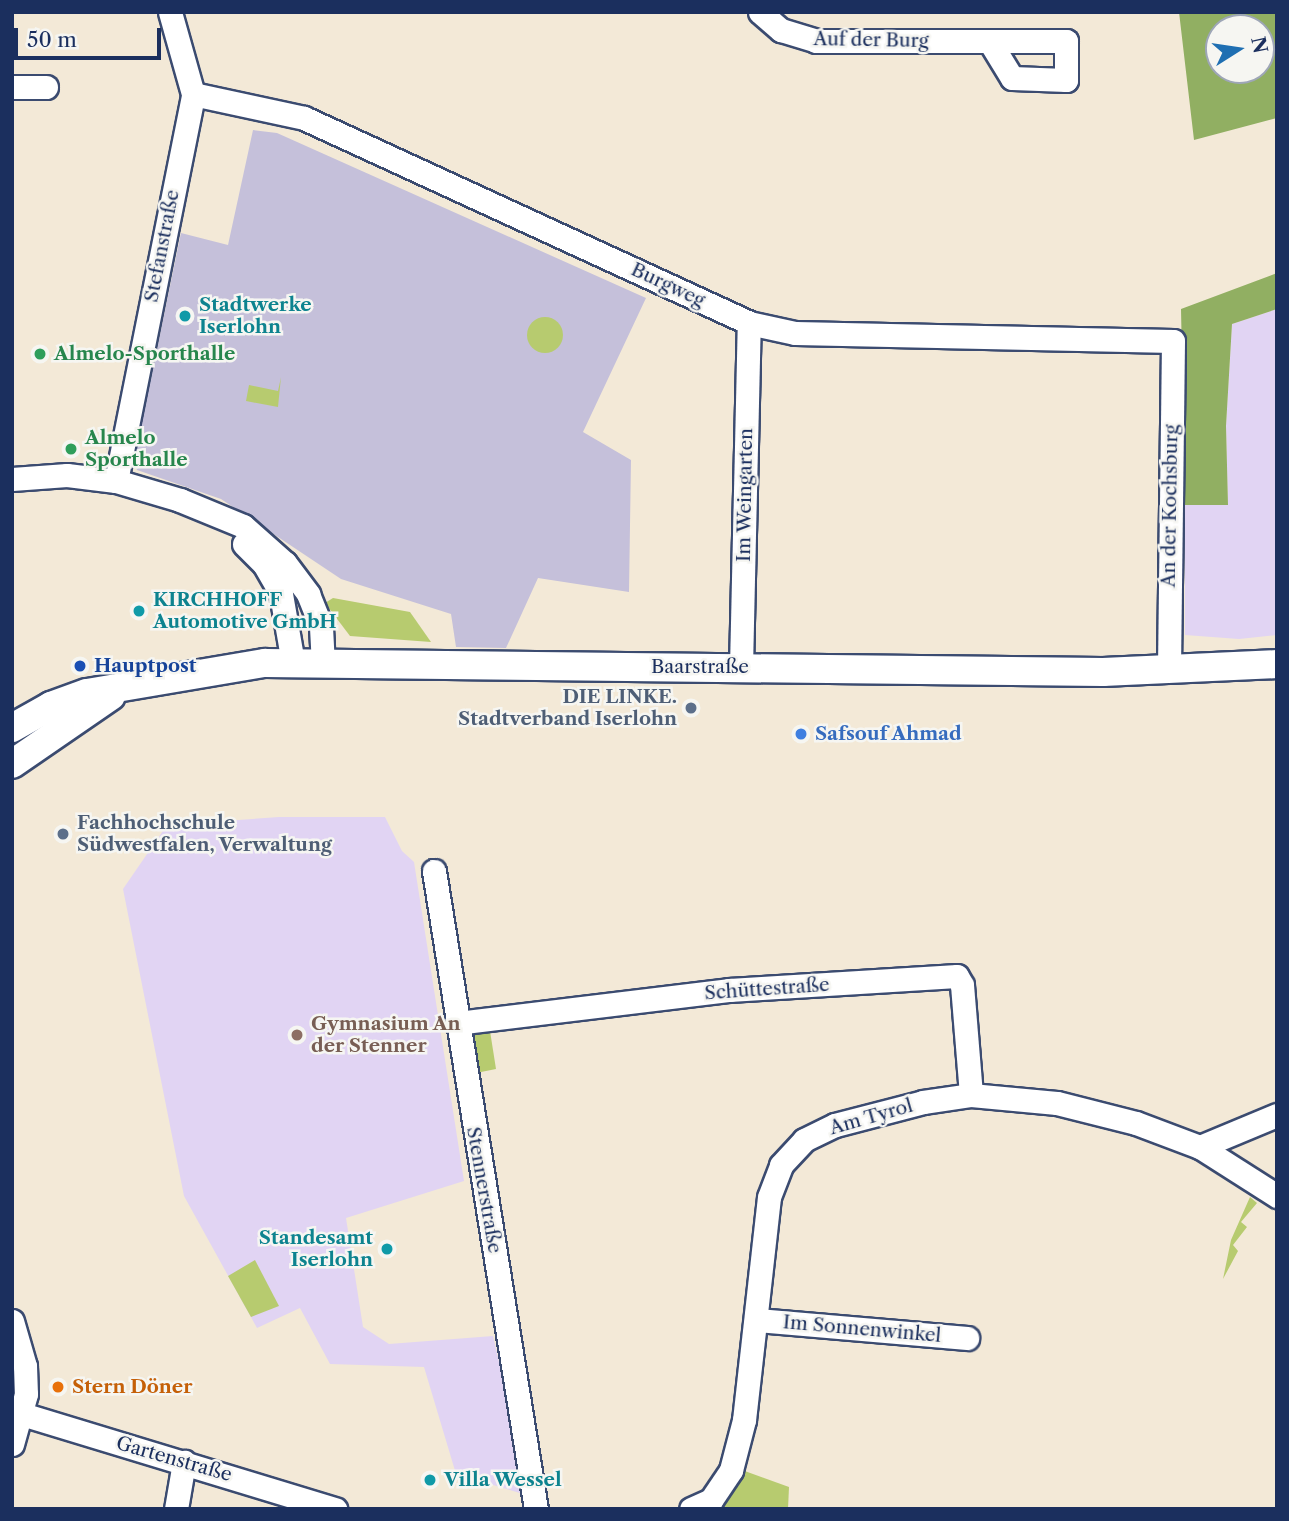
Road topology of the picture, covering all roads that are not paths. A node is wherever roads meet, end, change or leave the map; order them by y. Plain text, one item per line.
1 (170, 12) edge
2 (760, 12) edge
3 (990, 42) dead end
4 (12, 87) edge
5 (46, 87) dead end
6 (193, 94) junction
7 (749, 323) junction
8 (1174, 341) joint
9 (12, 479) edge
10 (116, 481) junction
11 (220, 519) junction
12 (323, 662) junction
13 (293, 663) junction
14 (1277, 664) edge
15 (741, 667) junction
16 (1168, 670) junction
17 (125, 687) junction
18 (12, 728) edge
19 (12, 764) edge
20 (434, 871) dead end
21 (457, 1023) junction
22 (971, 1095) junction
23 (1277, 1115) edge
24 (1200, 1147) junction
25 (1277, 1196) edge
26 (757, 1320) junction
27 (12, 1321) edge
28 (967, 1338) dead end
29 (18, 1413) edge
30 (12, 1444) edge
31 (184, 1462) junction
32 (176, 1509) edge
33 (335, 1509) edge
34 (536, 1509) edge
35 (691, 1509) edge

1 - 6 street, Stefanstraße
2 - 3 street, Auf der Burg
4 - 5 street
6 - 7 street, Burgweg
6 - 10 street, Stefanstraße
7 - 8 street, Burgweg
7 - 15 street, Im Weingarten
8 - 16 street, An der Kochsburg
9 - 10 street
10 - 11 street
11 - 12 street
11 - 13 street
12 - 13 main road, Baarstraße
12 - 15 main road, Baarstraße
13 - 17 main road, Baarstraße
14 - 16 main road, Baarstraße
15 - 16 main road, Baarstraße
17 - 18 main road, Baarstraße
17 - 19 main road, Baarstraße
20 - 21 street, Stennerstraße
21 - 22 street, Schüttestraße
21 - 34 street, Stennerstraße
22 - 24 street, Am Tyrol
22 - 26 street, Am Tyrol
23 - 24 street
24 - 25 street, Am Tyrol
26 - 28 street, Im Sonnenwinkel
26 - 35 street, Am Tyrol
27 - 29 street
29 - 30 street
29 - 31 street, Gartenstraße
31 - 32 street
31 - 33 street, Gartenstraße

